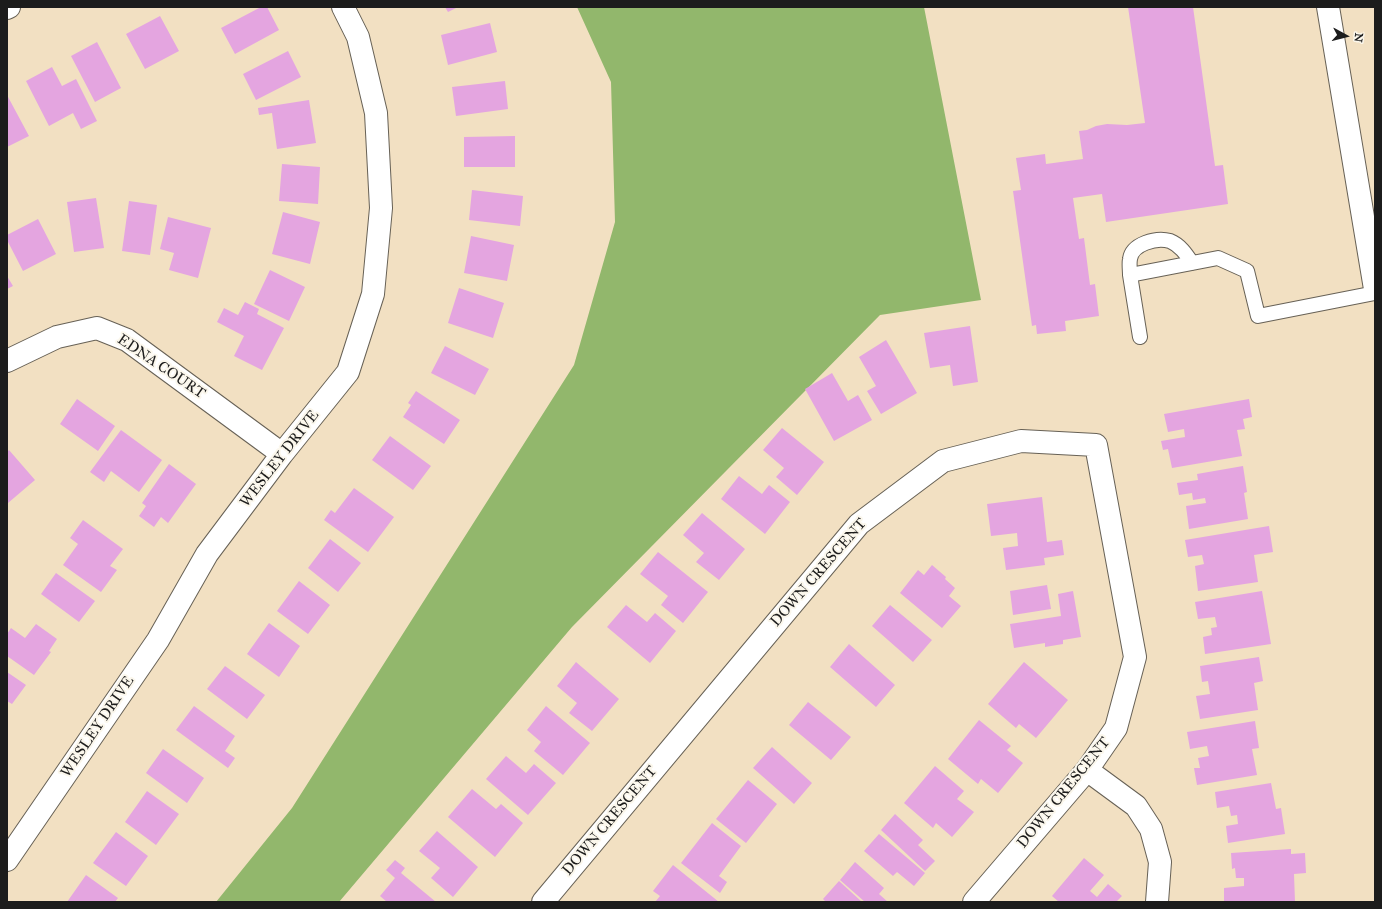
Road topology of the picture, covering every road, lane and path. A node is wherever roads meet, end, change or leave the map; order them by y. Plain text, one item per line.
1 (343, 7) edge
2 (1328, 7) edge
3 (1192, 263) junction
4 (1130, 275) junction
5 (1375, 288) edge
6 (1375, 293) edge
7 (1140, 338) dead end
8 (7, 361) edge
9 (282, 454) junction
10 (1087, 770) junction
11 (7, 860) edge
12 (543, 902) edge
13 (974, 902) edge
14 (1157, 902) edge

1 - 9 street, WESLEY DRIVE
2 - 5 street
3 - 4 lane
3 - 4 lane
3 - 6 lane
4 - 7 lane
8 - 9 street, EDNA COURT
9 - 11 street, WESLEY DRIVE
10 - 12 street, DOWN CRESCENT
10 - 13 street, DOWN CRESCENT
10 - 14 street

